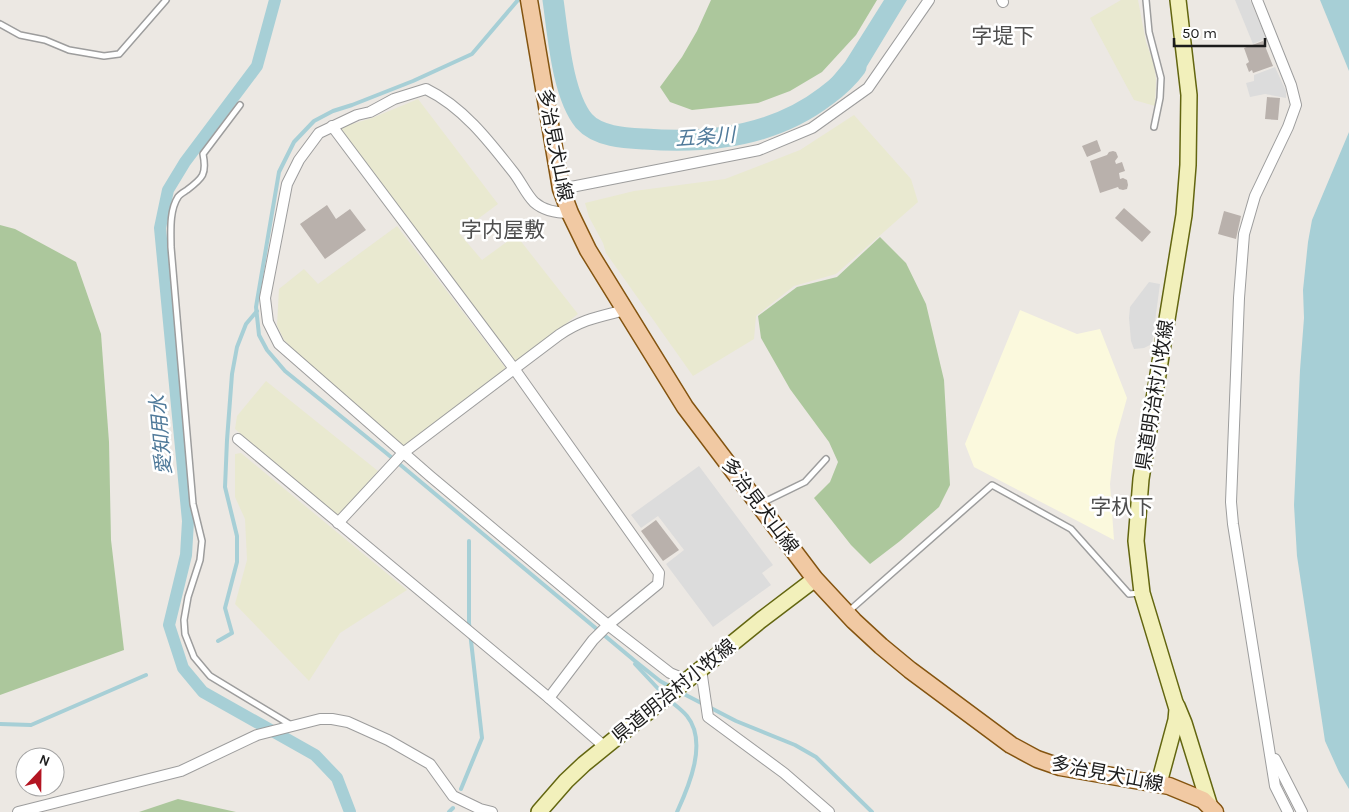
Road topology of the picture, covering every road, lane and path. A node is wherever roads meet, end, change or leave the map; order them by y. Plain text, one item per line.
1 (166, 0) edge
2 (529, 0) edge
3 (929, 0) edge
4 (1146, 0) edge
5 (1178, 0) edge
6 (1257, 0) edge
7 (0, 24) edge
8 (240, 104) dead end
9 (332, 126) junction
10 (1154, 127) dead end
11 (561, 189) junction
12 (570, 213) junction
13 (625, 310) junction
14 (515, 370) junction
15 (238, 439) dead end
16 (402, 454) junction
17 (826, 459) dead end
18 (759, 505) junction
19 (338, 523) junction
20 (816, 579) junction
21 (1142, 593) junction
22 (847, 613) junction
23 (607, 626) junction
24 (701, 669) junction
25 (685, 682) junction
26 (549, 698) junction
27 (1176, 703) junction
28 (289, 727) junction
29 (605, 747) junction
30 (1270, 747) junction
31 (1159, 783) junction
32 (1209, 810) edge
33 (18, 812) edge
34 (492, 812) edge
35 (539, 812) edge
36 (829, 812) edge
37 (1288, 812) edge
38 (1302, 812) edge

1 - 7 lane
2 - 11 main road, 多治見犬山線
3 - 11 street
4 - 10 lane
5 - 21 main road, 県道明治村小牧線
6 - 30 street
8 - 28 lane
9 - 12 street
9 - 14 street
9 - 16 street
11 - 12 main road, 多治見犬山線
12 - 13 main road, 多治見犬山線
13 - 14 street
13 - 18 main road, 多治見犬山線
14 - 16 street
14 - 23 street
15 - 19 street
16 - 19 street
16 - 23 street
17 - 18 lane
18 - 20 main road, 多治見犬山線
19 - 26 street
20 - 22 main road, 多治見犬山線
20 - 24 main road, 県道明治村小牧線
21 - 22 lane
21 - 27 main road, 県道明治村小牧線
22 - 31 main road, 多治見犬山線
23 - 25 street
23 - 26 street
24 - 25 main road, 県道明治村小牧線
24 - 36 street
25 - 29 main road, 県道明治村小牧線
26 - 29 street
27 - 31 main road, 県道明治村小牧線
27 - 32 main road
28 - 33 street
28 - 34 street
29 - 35 main road, 県道明治村小牧線
30 - 37 street
30 - 38 street
31 - 32 main road, 多治見犬山線

